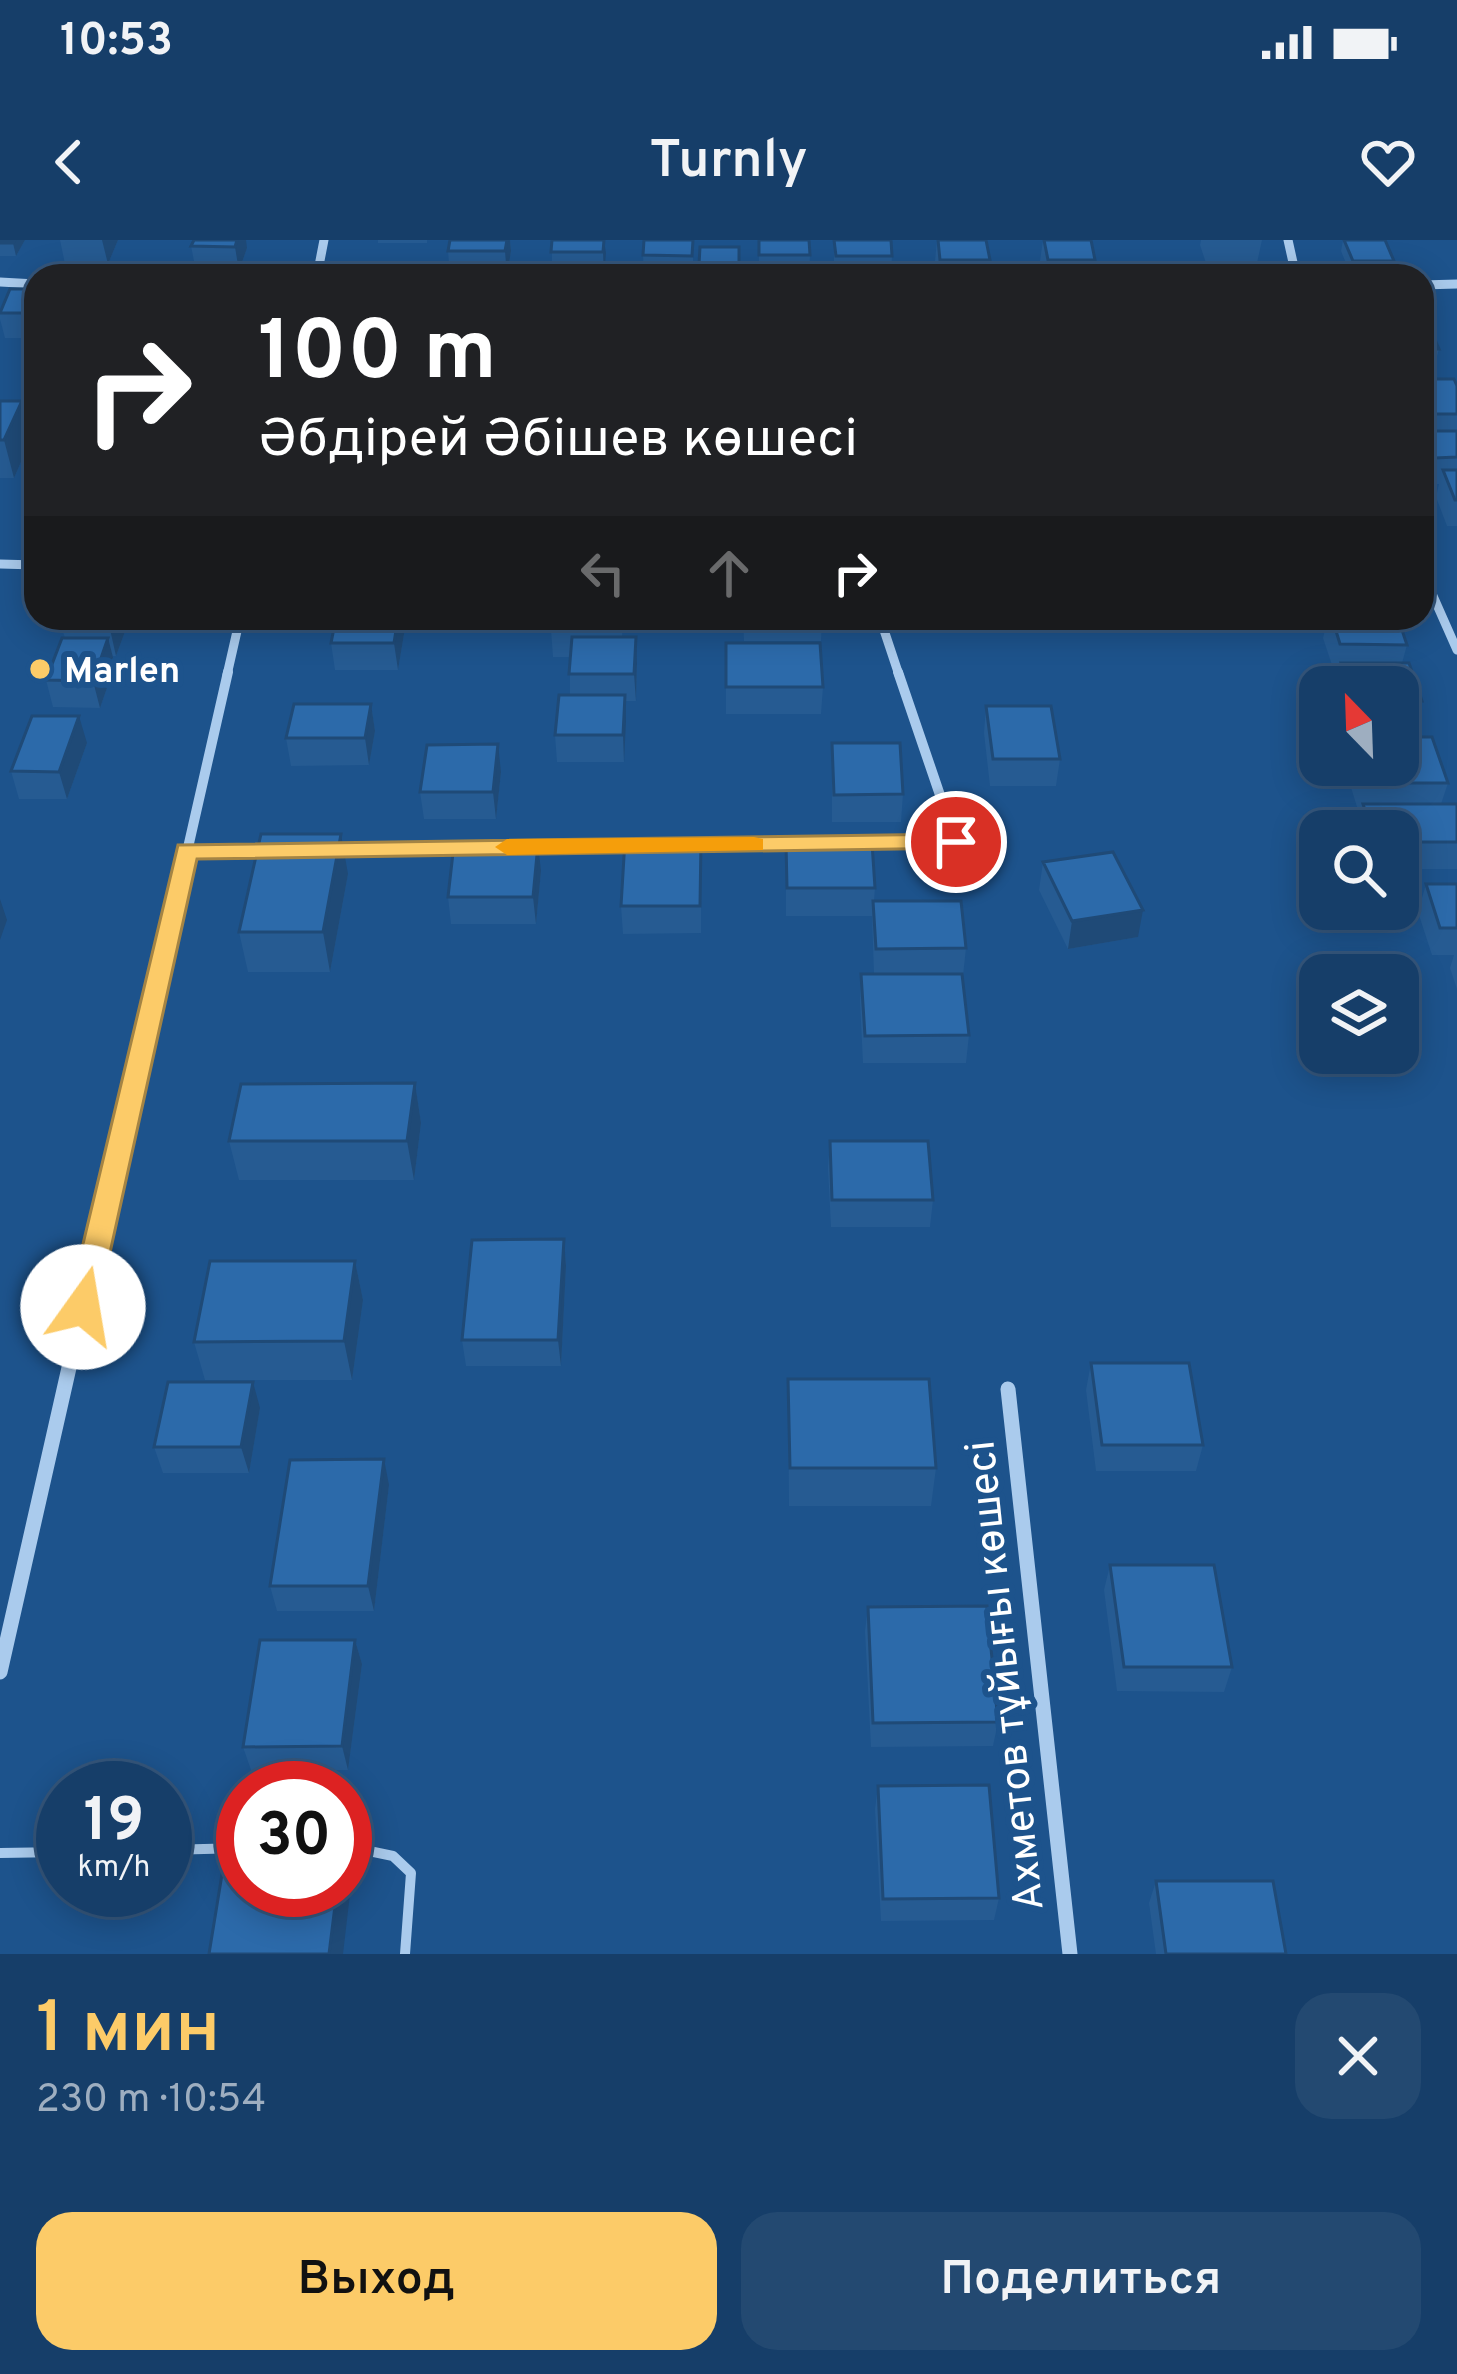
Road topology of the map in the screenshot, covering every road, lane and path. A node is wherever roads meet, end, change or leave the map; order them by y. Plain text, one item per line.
1 (1434, 598) edge
2 (237, 630) edge
3 (884, 630) edge
4 (1457, 650) edge
5 (839, 843) edge
6 (816, 844) edge
7 (676, 845) edge
8 (653, 846) edge
9 (513, 847) edge
10 (490, 848) edge
11 (327, 849) edge
12 (280, 850) edge
13 (187, 851) junction
14 (1008, 1389) dead end
15 (0, 1672) edge
16 (36, 1852) edge
17 (372, 1852) edge
18 (0, 1853) edge
19 (405, 1954) edge
20 (1070, 1954) edge

1 - 4 street
2 - 13 street
3 - 5 street
6 - 7 street
8 - 9 street
10 - 11 street
12 - 13 street
13 - 15 street
14 - 20 street, Ахметов тұйығы көшесі
16 - 18 lane
17 - 19 lane

